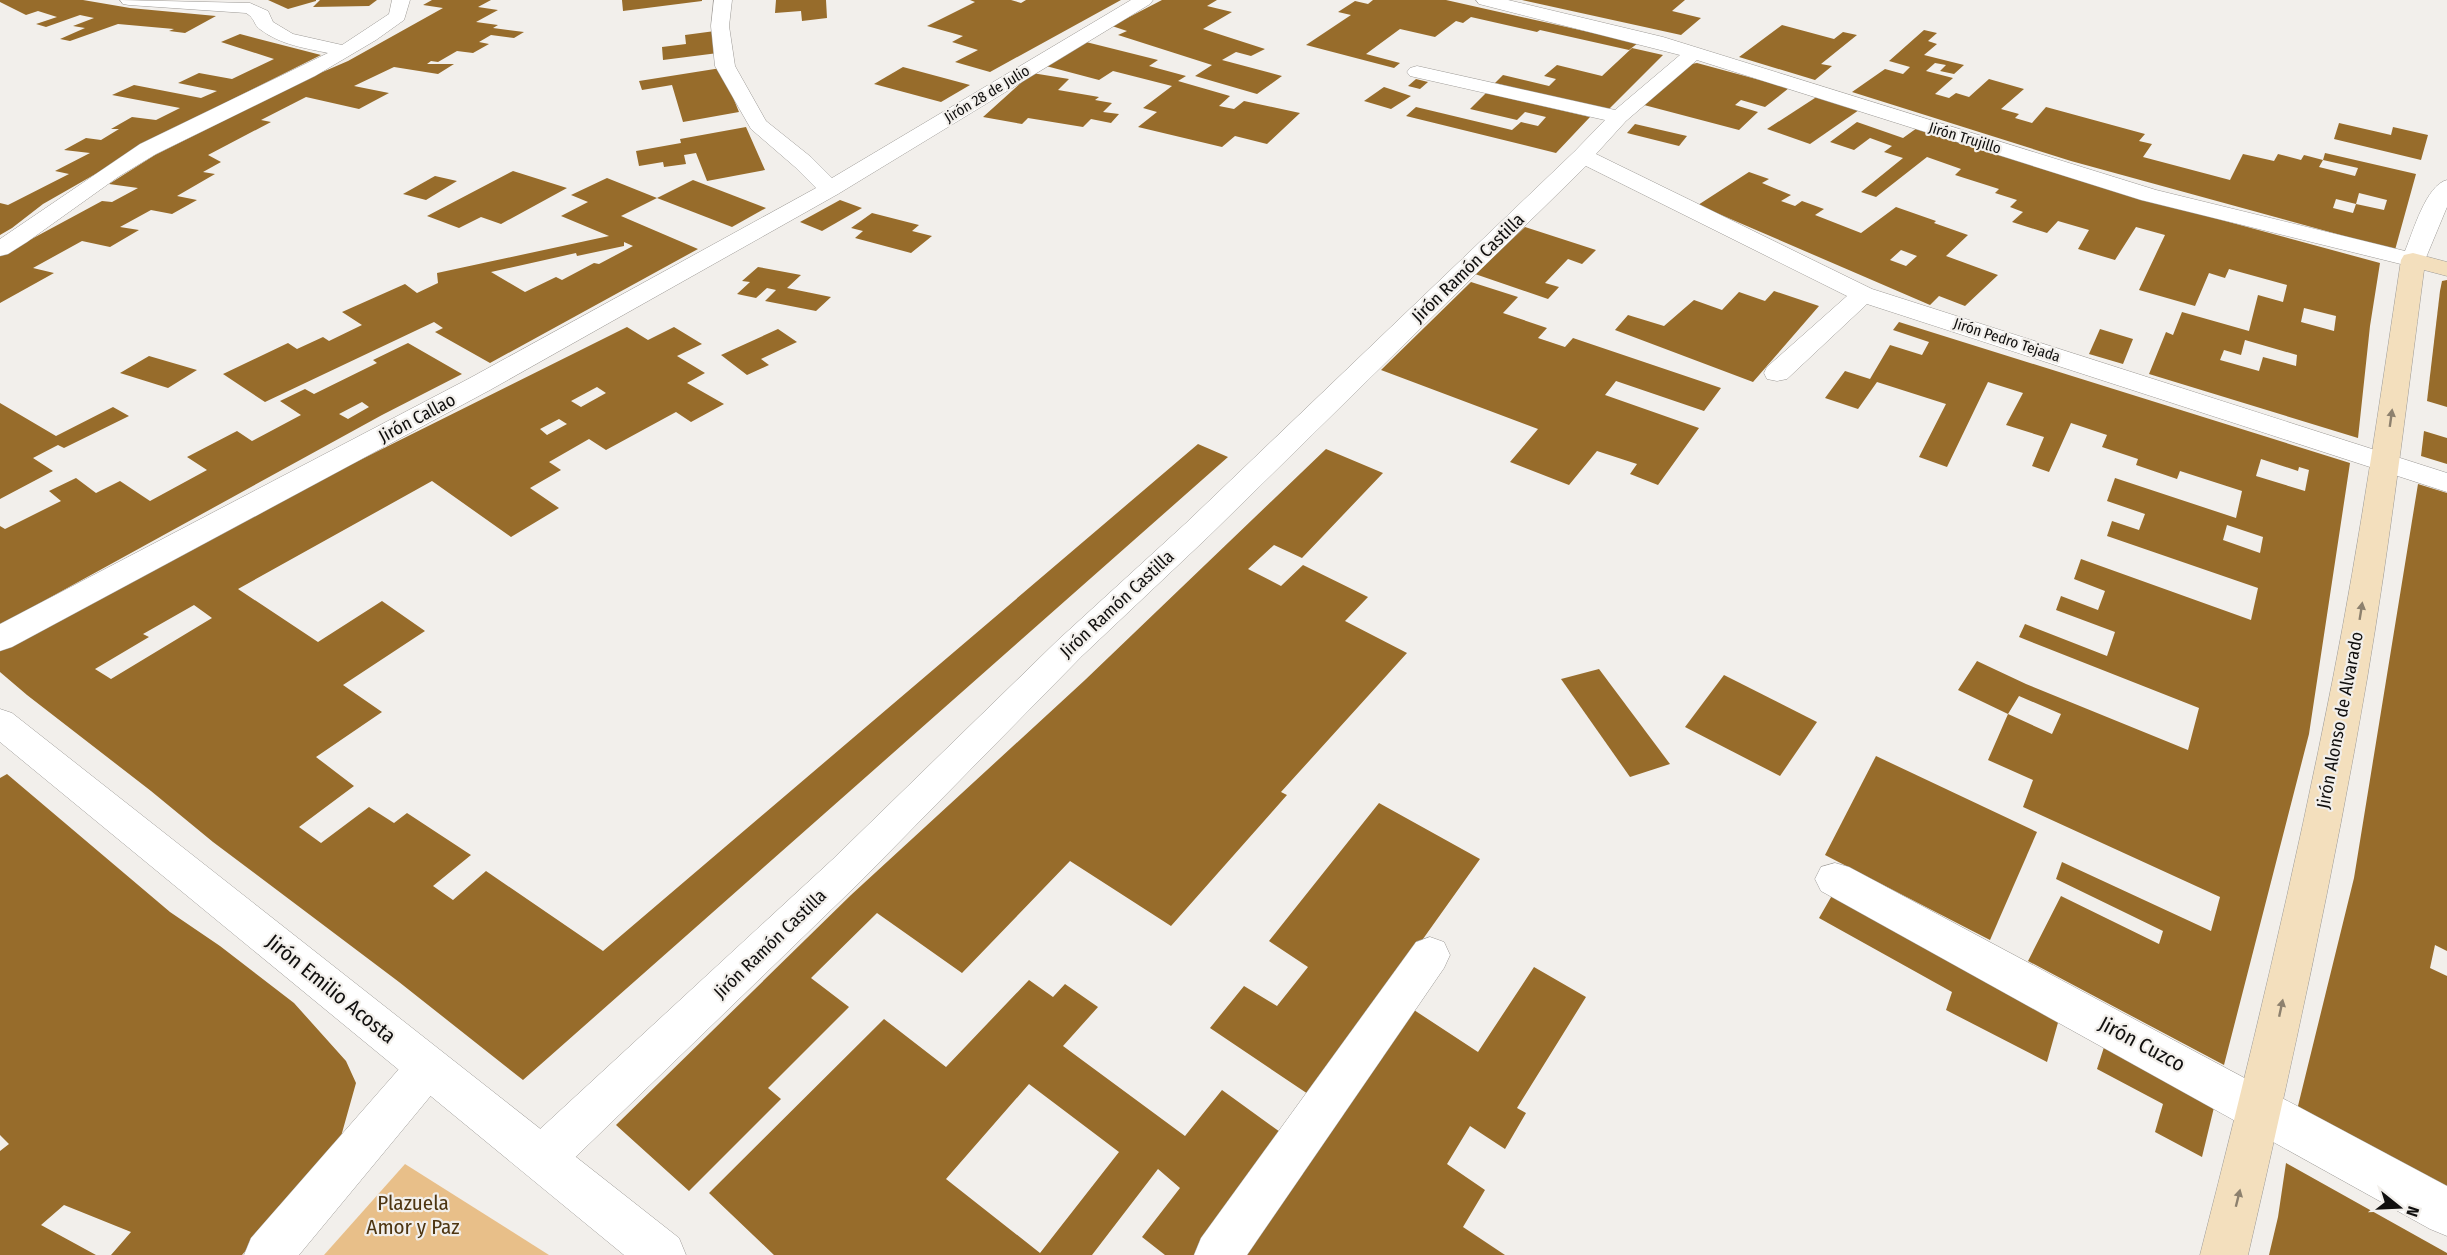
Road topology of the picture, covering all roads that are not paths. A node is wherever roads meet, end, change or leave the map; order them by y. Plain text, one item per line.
1 (129, 0) edge
2 (401, 0) edge
3 (723, 0) edge
4 (1144, 0) edge
5 (1496, 1) edge
6 (345, 51) junction
7 (1693, 53) junction
8 (1417, 72) dead end
9 (1619, 117) junction
10 (1583, 156) junction
11 (2447, 187) edge
12 (830, 189) junction
13 (0, 249) edge
14 (2413, 260) junction
15 (2447, 269) edge
16 (1863, 294) junction
17 (1777, 373) dead end
18 (2385, 463) junction
19 (2447, 483) edge
20 (0, 639) edge
21 (0, 722) edge
22 (1835, 879) dead end
23 (1430, 955) dead end
24 (428, 1067) junction
25 (2260, 1108) junction
26 (542, 1158) junction
27 (2447, 1212) edge
28 (642, 1250) edge
29 (268, 1255) edge
30 (1218, 1255) edge
31 (2224, 1255) edge

1 - 6 street
2 - 6 street
3 - 12 street
4 - 12 street, Jirón 28 de Julio
5 - 7 street, Jirón Trujillo
6 - 13 street
7 - 9 street, Jirón Ramón Castilla
7 - 14 street, Jirón Trujillo
8 - 9 street
9 - 10 street, Jirón Ramón Castilla
10 - 16 street, Jirón Pedro Tejada
10 - 26 street, Jirón Ramón Castilla
11 - 14 street, Jirón Alonso de Alvarado
12 - 20 street, Jirón Callao
14 - 15 main road, Jirón Trujillo
18 -> 14 main road, Jirón Alonso de Alvarado
16 - 17 street
16 - 18 street, Jirón Pedro Tejada
18 - 19 street, Jirón Pedro Tejada
25 -> 18 main road, Jirón Alonso de Alvarado
21 - 24 street, Jirón Emilio Acosta
22 - 25 street, Jirón Cuzco
23 - 30 street
24 - 26 street, Jirón Emilio Acosta
24 - 29 street
25 - 27 street, Jirón Cuzco
31 -> 25 main road, Jirón Alonso de Alvarado
26 - 28 street, Jirón Emilio Acosta

